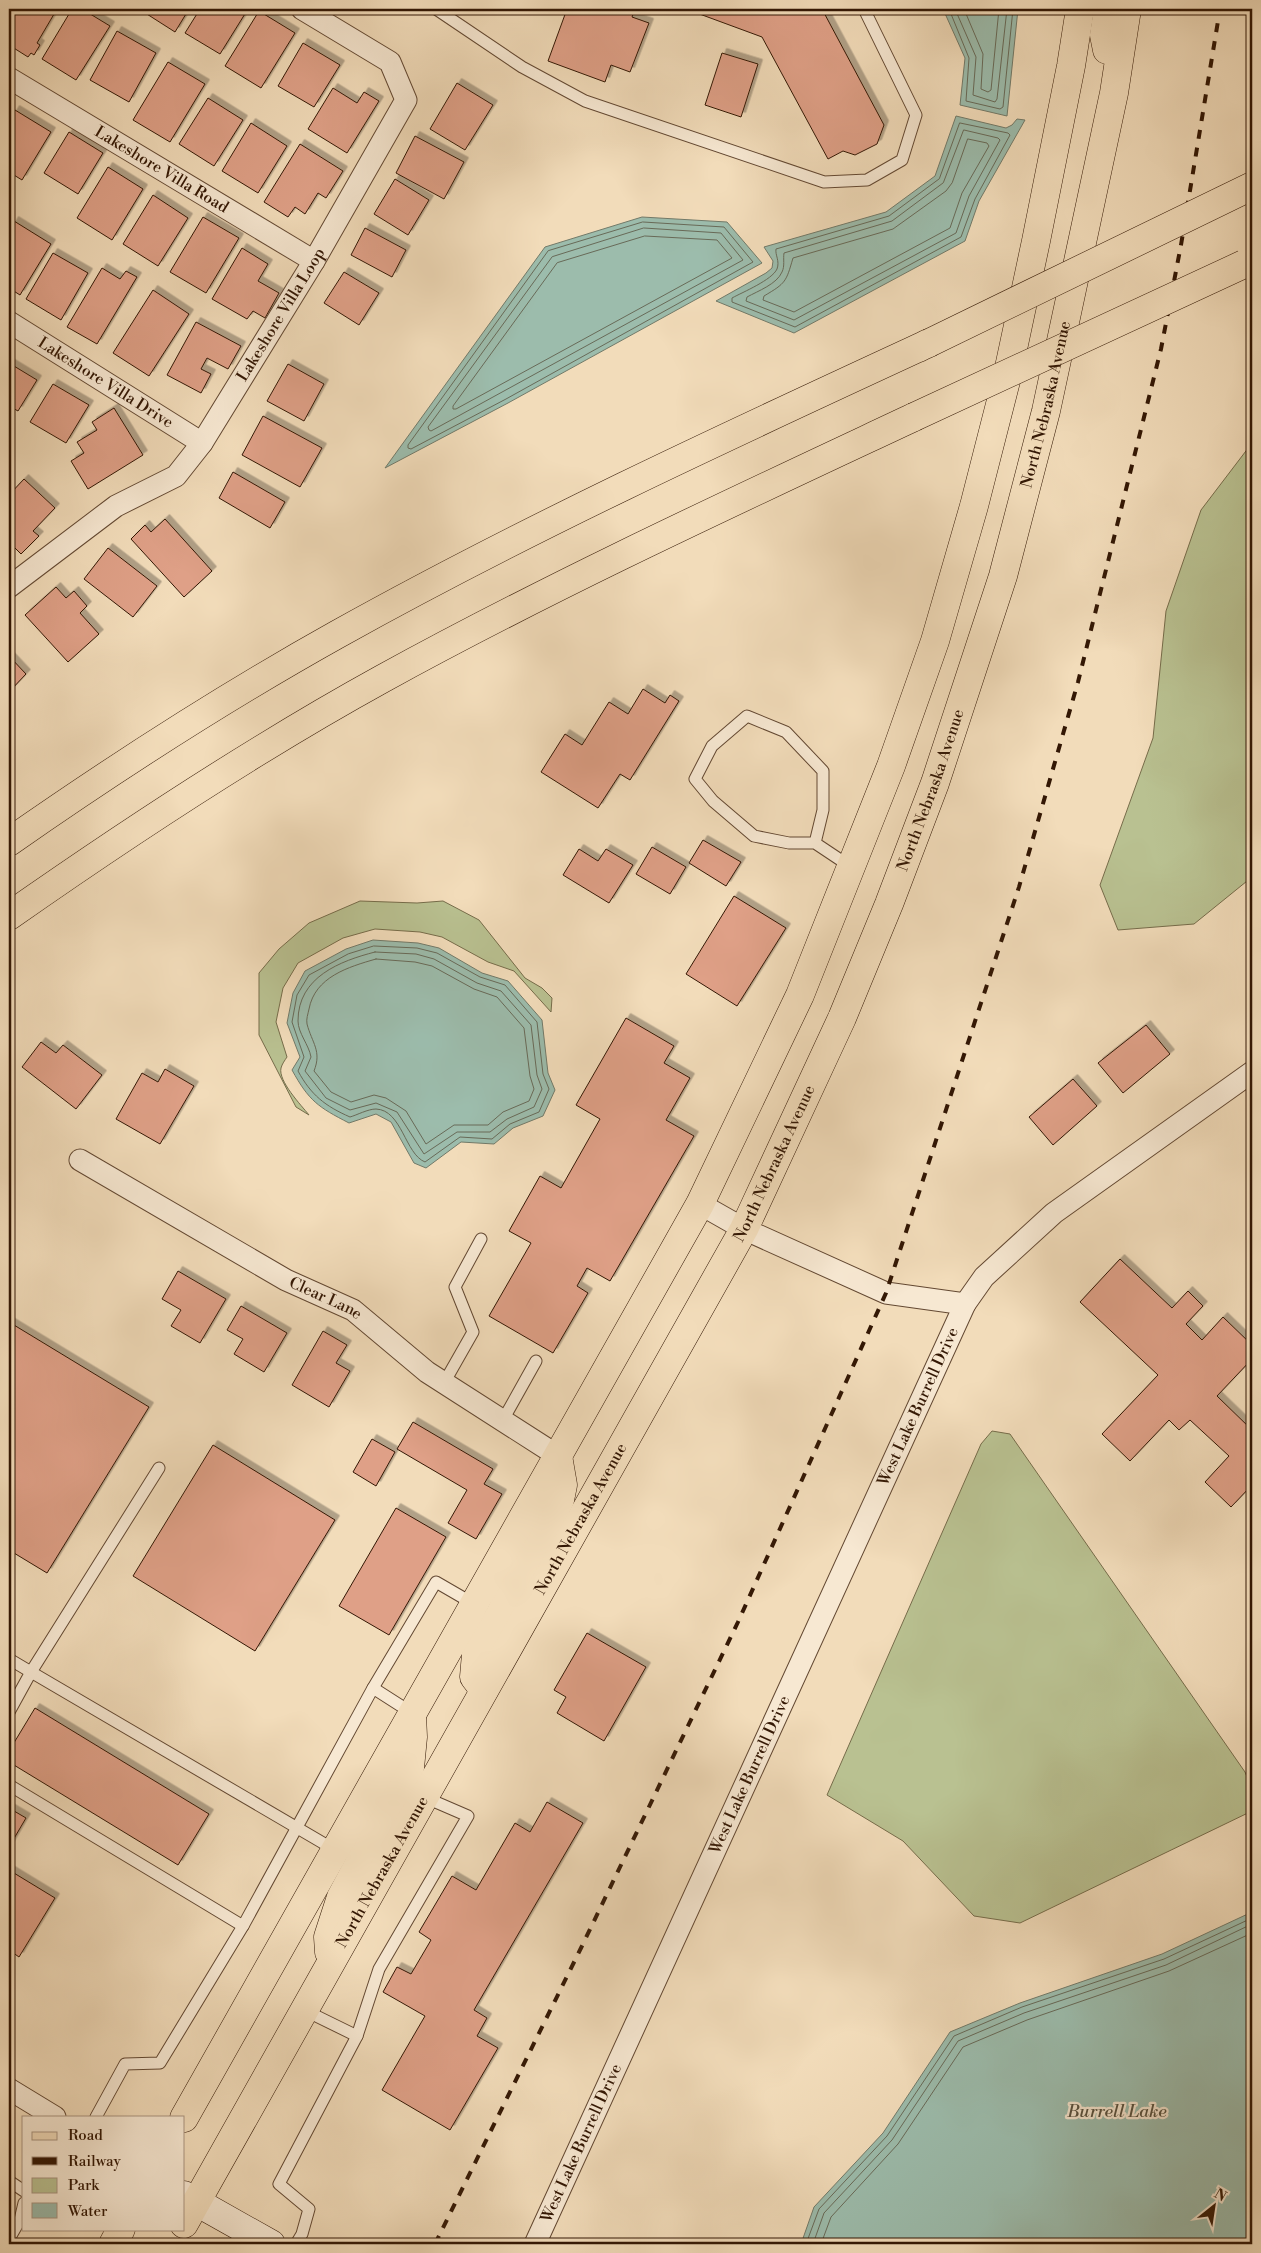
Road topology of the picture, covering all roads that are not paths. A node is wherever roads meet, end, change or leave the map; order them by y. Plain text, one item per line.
1 (302, 9) edge
2 (436, 9) edge
3 (864, 9) edge
4 (1080, 9) edge
5 (1108, 9) edge
6 (1127, 9) edge
7 (1145, 9) edge
8 (328, 16) edge
9 (9, 78) edge
10 (1114, 93) junction
11 (1252, 186) edge
12 (314, 261) junction
13 (1248, 262) edge
14 (9, 322) edge
15 (202, 443) junction
16 (9, 587) edge
17 (9, 842) edge
18 (815, 843) junction
19 (851, 867) junction
20 (9, 916) edge
21 (1252, 1072) edge
22 (80, 1160) dead end
23 (700, 1204) junction
24 (744, 1228) junction
25 (481, 1239) dead end
26 (965, 1304) junction
27 (536, 1361) dead end
28 (444, 1383) junction
29 (503, 1420) junction
30 (558, 1456) junction
31 (159, 1468) dead end
32 (474, 1604) junction
33 (9, 1659) edge
34 (31, 1672) junction
35 (373, 1688) junction
36 (484, 1690) junction
37 (9, 1712) edge
38 (412, 1713) junction
39 (9, 1784) edge
40 (424, 1797) junction
41 (296, 1828) junction
42 (335, 1850) junction
43 (243, 1926) junction
44 (330, 1964) junction
45 (304, 2010) junction
46 (357, 2036) junction
47 (9, 2089) edge
48 (53, 2116) edge
49 (97, 2116) edge
50 (185, 2116) edge
51 (9, 2182) edge
52 (22, 2190) edge
53 (188, 2207) edge
54 (22, 2211) edge
55 (120, 2230) edge
56 (180, 2230) edge
57 (9, 2239) edge
58 (113, 2244) edge
59 (172, 2244) edge
60 (271, 2244) edge
61 (296, 2244) edge
62 (534, 2244) edge

1 - 8 street, Lakeshore Villa Loop
2 - 3 lane
4 - 19 main road
5 - 10 main road
6 - 10 main road, North Nebraska Avenue
7 - 10 main road
8 - 12 street, Lakeshore Villa Loop
9 - 12 street, Lakeshore Villa Road
10 - 24 main road, North Nebraska Avenue
11 - 17 main road, bridge
12 - 15 street, Lakeshore Villa Loop
13 - 20 main road, bridge
14 - 15 street, Lakeshore Villa Drive
15 - 16 street, Lakeshore Villa Loop
18 - 18 lane
18 - 19 lane
19 - 23 main road
21 - 26 street, West Lake Burrell Drive
22 - 28 street, Clear Lane
23 - 24 street, West Lake Burrell Drive
23 - 30 main road
24 - 26 street, West Lake Burrell Drive
24 - 36 main road, North Nebraska Avenue
25 - 28 lane
26 - 62 street, West Lake Burrell Drive
27 - 29 lane
28 - 29 street, Clear Lane
29 - 30 street, Clear Lane
30 - 32 main road
30 - 36 main road
31 - 34 lane
32 - 35 lane
32 - 38 main road
33 - 34 lane
34 - 37 lane
34 - 41 lane
35 - 38 lane
35 - 41 lane
36 - 40 main road, North Nebraska Avenue
38 - 42 main road
38 - 44 main road
39 - 43 lane
40 - 44 main road, North Nebraska Avenue
40 - 46 lane
41 - 42 lane
41 - 43 lane
42 - 50 main road
43 - 49 lane
44 - 45 main road, North Nebraska Avenue
45 - 46 lane
45 - 53 main road, North Nebraska Avenue
46 - 61 lane
47 - 48 street
51 - 52 lane
53 - 60 street
54 - 57 lane
55 - 58 main road
56 - 59 main road

